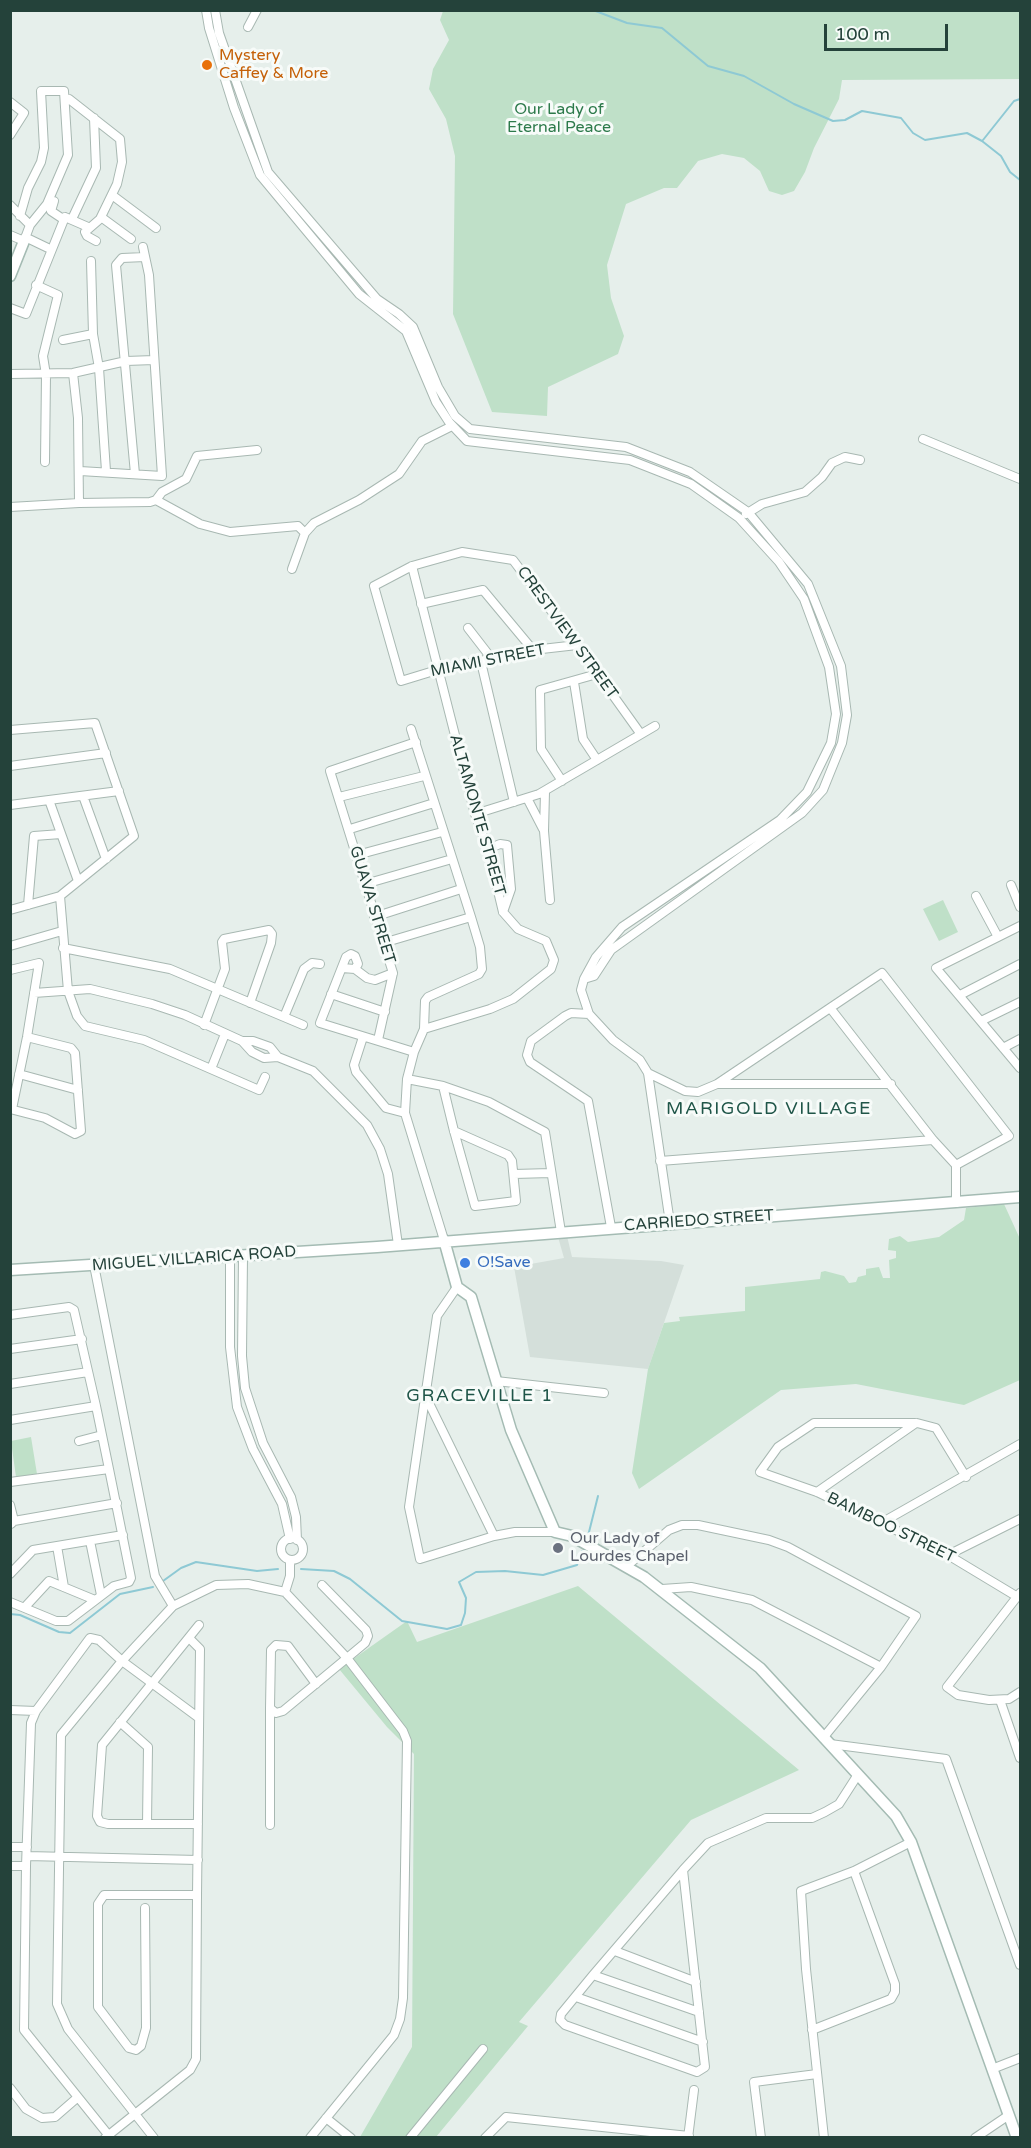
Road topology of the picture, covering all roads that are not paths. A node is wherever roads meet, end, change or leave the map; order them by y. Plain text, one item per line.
1 (206, 10) edge
2 (215, 10) edge
3 (257, 10) edge
4 (248, 27) dead end
5 (10, 102) edge
6 (94, 118) junction
7 (10, 135) edge
8 (112, 195) junction
9 (10, 205) edge
10 (20, 216) junction
11 (101, 217) junction
12 (63, 219) junction
13 (72, 219) junction
14 (30, 225) junction
15 (88, 227) junction
16 (156, 228) dead end
17 (10, 235) edge
18 (25, 239) junction
19 (131, 239) dead end
20 (96, 241) dead end
21 (143, 247) dead end
22 (50, 249) junction
23 (145, 257) junction
24 (91, 261) dead end
25 (10, 276) edge
26 (36, 285) junction
27 (10, 308) edge
28 (93, 334) junction
29 (63, 340) dead end
30 (154, 360) junction
31 (126, 361) junction
32 (99, 369) junction
33 (73, 373) junction
34 (10, 374) edge
35 (46, 375) junction
36 (452, 426) junction
37 (923, 439) dead end
38 (256, 450) dead end
39 (860, 460) dead end
40 (45, 462) dead end
41 (80, 471) junction
42 (106, 471) junction
43 (135, 474) junction
44 (1020, 479) edge
45 (156, 500) junction
46 (79, 503) junction
47 (10, 507) edge
48 (748, 512) junction
49 (739, 518) junction
50 (305, 534) junction
51 (412, 566) junction
52 (292, 569) dead end
53 (422, 604) junction
54 (468, 628) dead end
55 (577, 645) junction
56 (533, 650) junction
57 (492, 659) junction
58 (481, 662) junction
59 (437, 670) junction
60 (597, 674) junction
61 (401, 681) joint
62 (574, 681) junction
63 (836, 714) junction
64 (847, 715) junction
65 (655, 726) dead end
66 (411, 729) dead end
67 (10, 730) edge
68 (640, 733) junction
69 (416, 742) junction
70 (106, 753) junction
71 (597, 760) junction
72 (10, 765) edge
73 (424, 776) junction
74 (562, 781) junction
75 (119, 791) junction
76 (545, 792) junction
77 (83, 796) junction
78 (339, 797) junction
79 (526, 798) junction
80 (49, 800) junction
81 (434, 802) junction
82 (514, 802) junction
83 (10, 805) edge
84 (475, 814) junction
85 (350, 829) junction
86 (544, 831) junction
87 (442, 832) junction
88 (61, 834) junction
89 (488, 849) junction
90 (357, 855) junction
91 (106, 858) junction
92 (452, 859) junction
93 (78, 881) junction
94 (365, 884) junction
95 (1011, 885) dead end
96 (461, 889) junction
97 (60, 896) junction
98 (976, 896) dead end
99 (550, 900) dead end
100 (28, 905) junction
101 (1020, 907) edge
102 (10, 910) edge
103 (503, 912) junction
104 (374, 917) junction
105 (471, 917) junction
106 (1020, 926) edge
107 (62, 931) junction
108 (998, 937) junction
109 (383, 943) junction
110 (10, 946) edge
111 (63, 948) junction
112 (321, 964) dead end
113 (1020, 964) edge
114 (342, 968) junction
115 (356, 969) junction
116 (10, 970) edge
117 (393, 973) junction
118 (584, 979) junction
119 (219, 989) junction
120 (68, 991) junction
121 (34, 993) junction
122 (331, 994) junction
123 (960, 995) junction
124 (1020, 1002) edge
125 (250, 1003) junction
126 (831, 1009) junction
127 (385, 1012) junction
128 (589, 1014) junction
129 (284, 1017) junction
130 (981, 1021) junction
131 (204, 1025) junction
132 (303, 1025) dead end
133 (424, 1029) junction
134 (225, 1034) junction
135 (363, 1036) junction
136 (27, 1037) junction
137 (1020, 1039) edge
138 (378, 1040) junction
139 (1003, 1048) junction
140 (414, 1052) junction
141 (1020, 1068) edge
142 (211, 1069) junction
143 (648, 1073) junction
144 (19, 1074) junction
145 (265, 1077) dead end
146 (407, 1079) junction
147 (717, 1084) junction
148 (891, 1084) junction
149 (443, 1086) junction
150 (78, 1090) junction
151 (11, 1109) edge
152 (405, 1113) junction
153 (454, 1131) junction
154 (933, 1140) junction
155 (660, 1161) junction
156 (956, 1165) junction
157 (551, 1173) junction
158 (514, 1174) junction
159 (1020, 1197) edge
160 (956, 1203) junction
161 (669, 1222) junction
162 (611, 1227) junction
163 (561, 1232) junction
164 (444, 1240) junction
165 (398, 1245) junction
166 (377, 1247) joint
167 (230, 1256) junction
168 (243, 1256) junction
169 (94, 1265) junction
170 (10, 1270) edge
171 (457, 1287) junction
172 (10, 1316) edge
173 (82, 1339) junction
174 (10, 1349) edge
175 (88, 1372) junction
176 (496, 1382) junction
177 (10, 1384) edge
178 (604, 1394) dead end
179 (425, 1395) junction
180 (96, 1406) junction
181 (10, 1420) edge
182 (917, 1423) junction
183 (102, 1435) junction
184 (79, 1440) dead end
185 (1020, 1444) edge
186 (109, 1469) junction
187 (966, 1476) junction
188 (10, 1482) edge
189 (817, 1492) junction
190 (117, 1503) junction
191 (10, 1505) edge
192 (1020, 1519) edge
193 (12, 1523) edge
194 (881, 1523) junction
195 (555, 1532) junction
196 (123, 1535) junction
197 (494, 1536) junction
198 (294, 1539) junction
199 (90, 1541) junction
200 (57, 1546) junction
201 (948, 1555) junction
202 (290, 1560) junction
203 (627, 1566) junction
204 (10, 1574) edge
205 (322, 1585) dead end
206 (64, 1587) junction
207 (662, 1589) junction
208 (285, 1592) junction
209 (1018, 1594) edge
210 (98, 1597) junction
211 (10, 1602) edge
212 (173, 1606) junction
213 (25, 1607) junction
214 (200, 1625) dead end
215 (189, 1638) junction
216 (347, 1658) junction
217 (122, 1661) junction
218 (881, 1667) junction
219 (153, 1682) junction
220 (316, 1684) junction
221 (1020, 1692) edge
222 (1000, 1700) junction
223 (270, 1708) junction
224 (10, 1710) edge
225 (36, 1711) junction
226 (199, 1718) junction
227 (120, 1722) junction
228 (826, 1741) junction
229 (1020, 1758) edge
230 (857, 1776) junction
231 (147, 1824) junction
232 (198, 1824) junction
233 (270, 1825) dead end
234 (910, 1842) junction
235 (10, 1847) edge
236 (27, 1847) junction
237 (27, 1856) junction
238 (59, 1857) junction
239 (198, 1860) junction
240 (10, 1866) edge
241 (26, 1866) junction
242 (683, 1870) junction
243 (854, 1871) junction
244 (197, 1895) junction
245 (146, 1908) dead end
246 (615, 1951) junction
247 (1020, 1965) edge
248 (593, 1975) junction
249 (696, 1982) junction
250 (576, 1997) junction
251 (699, 2012) junction
252 (812, 2030) junction
253 (703, 2042) junction
254 (483, 2049) dead end
255 (1020, 2058) edge
256 (992, 2068) junction
257 (817, 2074) junction
258 (10, 2088) edge
259 (694, 2090) dead end
260 (78, 2097) junction
261 (135, 2114) junction
262 (1009, 2115) junction
263 (326, 2118) junction
264 (108, 2137) edge
265 (689, 2137) edge
266 (154, 2138) edge
267 (310, 2138) edge
268 (351, 2138) edge
269 (410, 2138) edge
270 (485, 2138) edge
271 (761, 2138) edge
272 (824, 2138) edge
273 (975, 2138) edge
274 (1017, 2138) edge

1 - 36 street
2 - 48 street
3 - 4 street
5 - 7 street
6 - 8 street
6 - 12 street
6 - 13 street
8 - 11 street
8 - 16 street
9 - 10 street
10 - 14 street
10 - 14 street
11 - 15 street
11 - 19 street
12 - 13 street
12 - 22 street
13 - 15 street
14 - 18 street
15 - 20 street
17 - 18 street
18 - 22 street
18 - 25 street
21 - 23 street
22 - 26 street
23 - 30 street
23 - 31 street
24 - 28 street
26 - 27 street
26 - 35 street
28 - 29 street
28 - 32 street
30 - 31 street
30 - 43 street
31 - 32 street
31 - 43 street
32 - 33 street
32 - 42 street
33 - 35 street
33 - 41 street
34 - 35 street
35 - 40 street
36 - 49 street
36 - 50 street
37 - 44 street
38 - 45 street
39 - 48 street
41 - 42 street
41 - 46 street
42 - 43 street
45 - 46 street
45 - 50 street
46 - 47 street
48 - 49 street
48 - 64 street
49 - 63 street
50 - 52 street
51 - 53 street, ALTAMONTE STREET
51 - 55 street, CRESTVIEW STREET
51 - 61 street, CRESTVIEW STREET
53 - 56 street
53 - 59 street, ALTAMONTE STREET
54 - 57 street
55 - 56 street, MIAMI STREET
55 - 60 street, CRESTVIEW STREET
56 - 57 street, MIAMI STREET
57 - 58 street, MIAMI STREET
58 - 59 street, MIAMI STREET
58 - 82 street
59 - 61 street, MIAMI STREET
59 - 84 street, ALTAMONTE STREET
60 - 62 street
60 - 68 street, CRESTVIEW STREET
62 - 71 street
62 - 74 street
63 - 64 street
63 - 118 street
64 - 118 street
65 - 68 street
66 - 69 street
67 - 70 street
68 - 71 street
69 - 73 street
69 - 78 street, GUAVA STREET
70 - 72 street
70 - 75 street
71 - 74 street
73 - 78 street
73 - 81 street
74 - 76 street
75 - 77 street
75 - 91 street
76 - 79 street
76 - 86 street
77 - 80 street
77 - 91 street
78 - 85 street, GUAVA STREET
79 - 82 street
79 - 86 street
80 - 83 street
80 - 88 street
81 - 85 street
81 - 87 street
82 - 84 street
84 - 89 street, ALTAMONTE STREET
85 - 90 street, GUAVA STREET
86 - 99 street
87 - 90 street
87 - 92 street
88 - 93 street
88 - 100 street
89 - 103 street, ALTAMONTE STREET
89 - 103 street
90 - 94 street, GUAVA STREET
91 - 93 street
92 - 94 street
92 - 96 street
93 - 97 street
94 - 104 street, GUAVA STREET
95 - 101 street
96 - 104 street
96 - 105 street
97 - 100 street
97 - 107 street
98 - 108 street
100 - 102 street
103 - 133 street, ALTAMONTE STREET
104 - 109 street, GUAVA STREET
105 - 109 street
105 - 133 street
106 - 108 street
107 - 110 street
107 - 111 street
108 - 123 street
109 - 117 street, GUAVA STREET
111 - 119 street
111 - 120 street
112 - 129 street
113 - 123 street
114 - 115 street
114 - 115 street
114 - 122 street
115 - 117 street
116 - 121 street
117 - 127 street, GUAVA STREET
118 - 128 street
119 - 125 street
119 - 125 street
119 - 131 street
120 - 121 street
120 - 131 street
120 - 142 street
121 - 136 street
122 - 127 street
122 - 135 street
123 - 130 street
124 - 130 street
125 - 129 street
126 - 147 street
126 - 148 street
126 - 156 street
127 - 138 street, GUAVA STREET
128 - 143 street
128 - 162 street
129 - 132 street
130 - 139 street
131 - 134 street
133 - 140 street
134 - 142 street
134 - 165 street
135 - 138 street
135 - 152 street
136 - 144 street
136 - 150 street
137 - 139 street
138 - 140 street
139 - 141 street
140 - 146 street
142 - 145 street
143 - 147 street
143 - 155 street
144 - 150 street
144 - 151 street
146 - 149 street
146 - 152 street
147 - 148 street
148 - 154 street
149 - 153 street
149 - 157 street
150 - 151 street
152 - 164 street
153 - 158 street
153 - 158 street
154 - 155 street
154 - 156 street
155 - 161 street
156 - 160 street
157 - 158 street
157 - 163 street
159 - 160 street, CARRIEDO STREET
160 - 161 street, CARRIEDO STREET
161 - 162 street, CARRIEDO STREET
162 - 163 street, CARRIEDO STREET
163 - 164 street, CARRIEDO STREET
164 - 165 street, CARRIEDO STREET
164 - 171 street
165 - 166 street, CARRIEDO STREET
166 - 168 street, MIGUEL VILLARICA ROAD
167 - 168 street, MIGUEL VILLARICA ROAD
167 - 169 street, MIGUEL VILLARICA ROAD
167 - 198 street
168 - 198 street
169 - 170 street, MIGUEL VILLARICA ROAD
169 - 212 street
171 - 176 street
171 - 179 street
172 - 173 street
173 - 174 street
173 - 175 street
175 - 177 street
175 - 180 street
176 - 178 street
176 - 195 street
179 - 197 street
179 - 197 street
180 - 181 street
180 - 183 street
182 - 187 street
182 - 189 street
182 - 189 street, BAMBOO STREET
183 - 184 street
183 - 186 street
185 - 187 street
186 - 188 street
186 - 190 street
187 - 194 street
189 - 194 street, BAMBOO STREET
190 - 193 street
190 - 196 street
191 - 193 street
192 - 201 street
194 - 201 street, BAMBOO STREET
195 - 197 street
195 - 203 street
196 - 199 street
196 - 210 street
198 - 202 street
198 - 202 street
199 - 200 street
199 - 210 street
200 - 204 street
200 - 206 street
201 - 209 street, BAMBOO STREET
202 - 208 street
203 - 207 street
203 - 218 street
205 - 216 street
206 - 210 street
206 - 213 street
207 - 218 street
207 - 228 street
208 - 212 street
208 - 216 street
209 - 222 street
210 - 213 street
211 - 213 street
212 - 217 street
214 - 215 street
215 - 219 street
215 - 226 street
216 - 220 street
216 - 263 street
217 - 219 street
217 - 225 street
217 - 238 street
218 - 228 street
219 - 226 street
219 - 227 street
220 - 223 street
220 - 223 street
221 - 222 street
222 - 229 street
223 - 233 street
224 - 225 street
225 - 236 street
226 - 232 street
227 - 231 street
227 - 231 street
228 - 230 street
228 - 247 street
230 - 234 street
230 - 242 street
231 - 232 street
232 - 239 street
234 - 243 street
234 - 256 street
235 - 236 street
236 - 237 street
237 - 238 street
237 - 241 street
238 - 239 street
238 - 261 street
239 - 244 street
240 - 241 street
241 - 260 street
242 - 246 street
242 - 249 street
243 - 252 street
243 - 252 street
244 - 245 street
244 - 261 street
246 - 248 street
246 - 249 street
248 - 250 street
248 - 251 street
249 - 251 street
250 - 253 street
250 - 253 street
251 - 253 street
252 - 257 street
254 - 269 street
255 - 256 street
256 - 262 street
257 - 271 street
257 - 272 street
258 - 260 street
259 - 265 street
260 - 264 street
261 - 264 street
261 - 266 street
262 - 273 street
262 - 274 street
263 - 267 street
263 - 268 street
265 - 270 street

